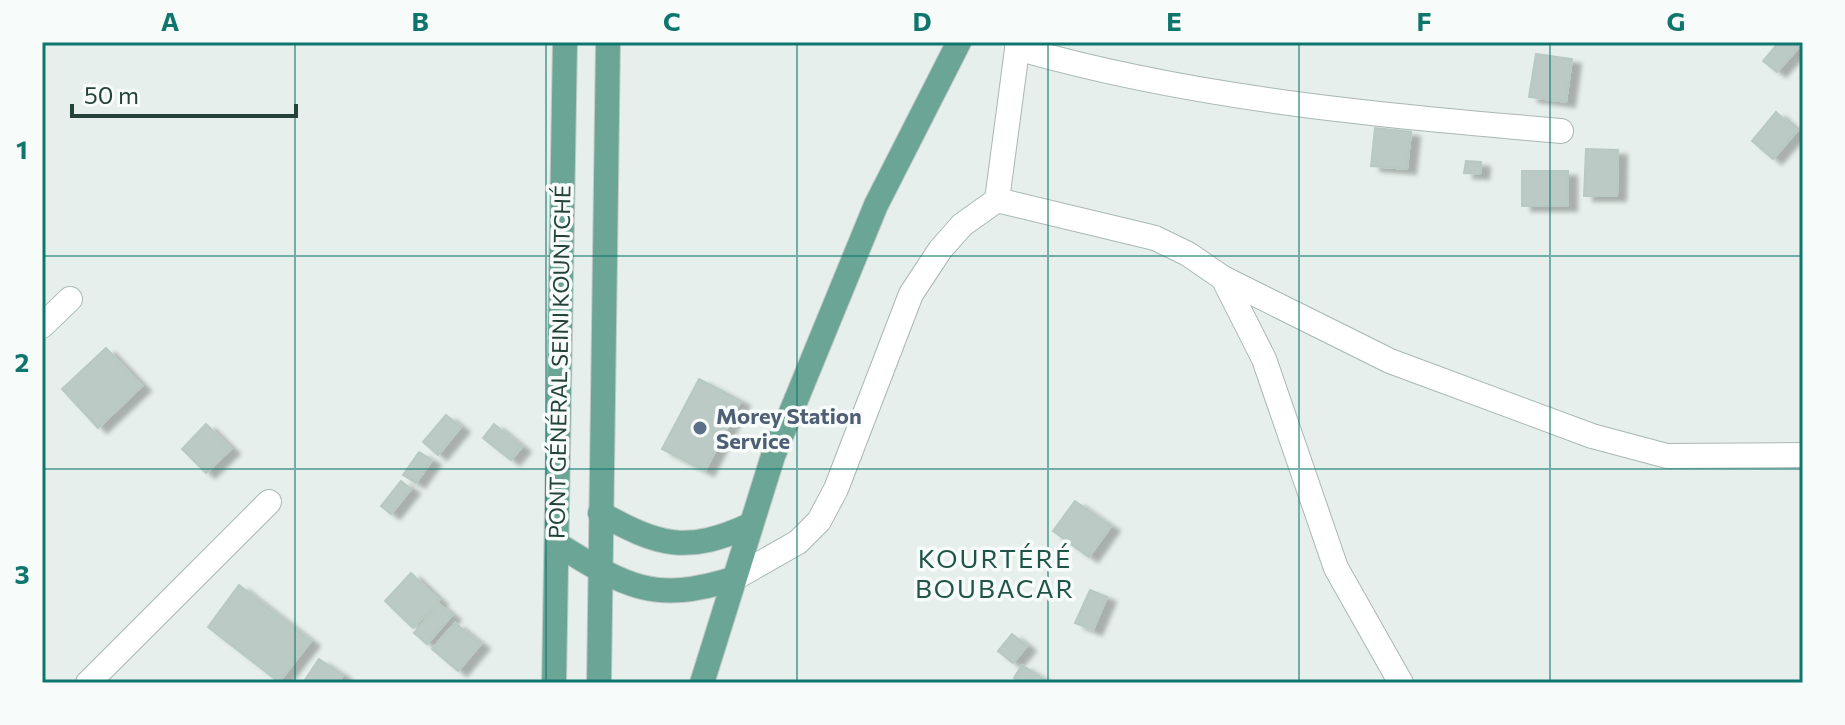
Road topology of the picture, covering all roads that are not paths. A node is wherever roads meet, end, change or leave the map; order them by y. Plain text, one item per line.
1 (565, 42) edge
2 (608, 42) edge
3 (959, 42) edge
4 (1018, 45) edge
5 (1561, 131) dead end
6 (997, 200) junction
7 (1223, 278) junction
8 (70, 299) dead end
9 (42, 326) edge
10 (1803, 455) edge
11 (269, 502) dead end
12 (600, 513) junction
13 (750, 525) junction
14 (557, 544) junction
15 (600, 571) junction
16 (733, 579) junction
17 (88, 683) edge
18 (554, 683) edge
19 (599, 683) edge
20 (702, 683) edge
21 (1401, 683) edge

1 - 14 main road, PONT GÉNÉRAL SEINI KOUNTCHÉ
2 - 12 main road, PONT GÉNÉRAL SEINI KOUNTCHÉ
3 - 13 main road
4 - 5 street
4 - 6 street
6 - 7 street
6 - 16 street
7 - 10 street
7 - 21 street
8 - 9 street
11 - 17 street
12 - 13 main road
12 - 15 main road, PONT GÉNÉRAL SEINI KOUNTCHÉ
13 - 16 main road
14 - 15 main road
14 - 18 main road, PONT GÉNÉRAL SEINI KOUNTCHÉ
15 - 16 main road
15 - 19 main road, PONT GÉNÉRAL SEINI KOUNTCHÉ
16 - 20 main road

